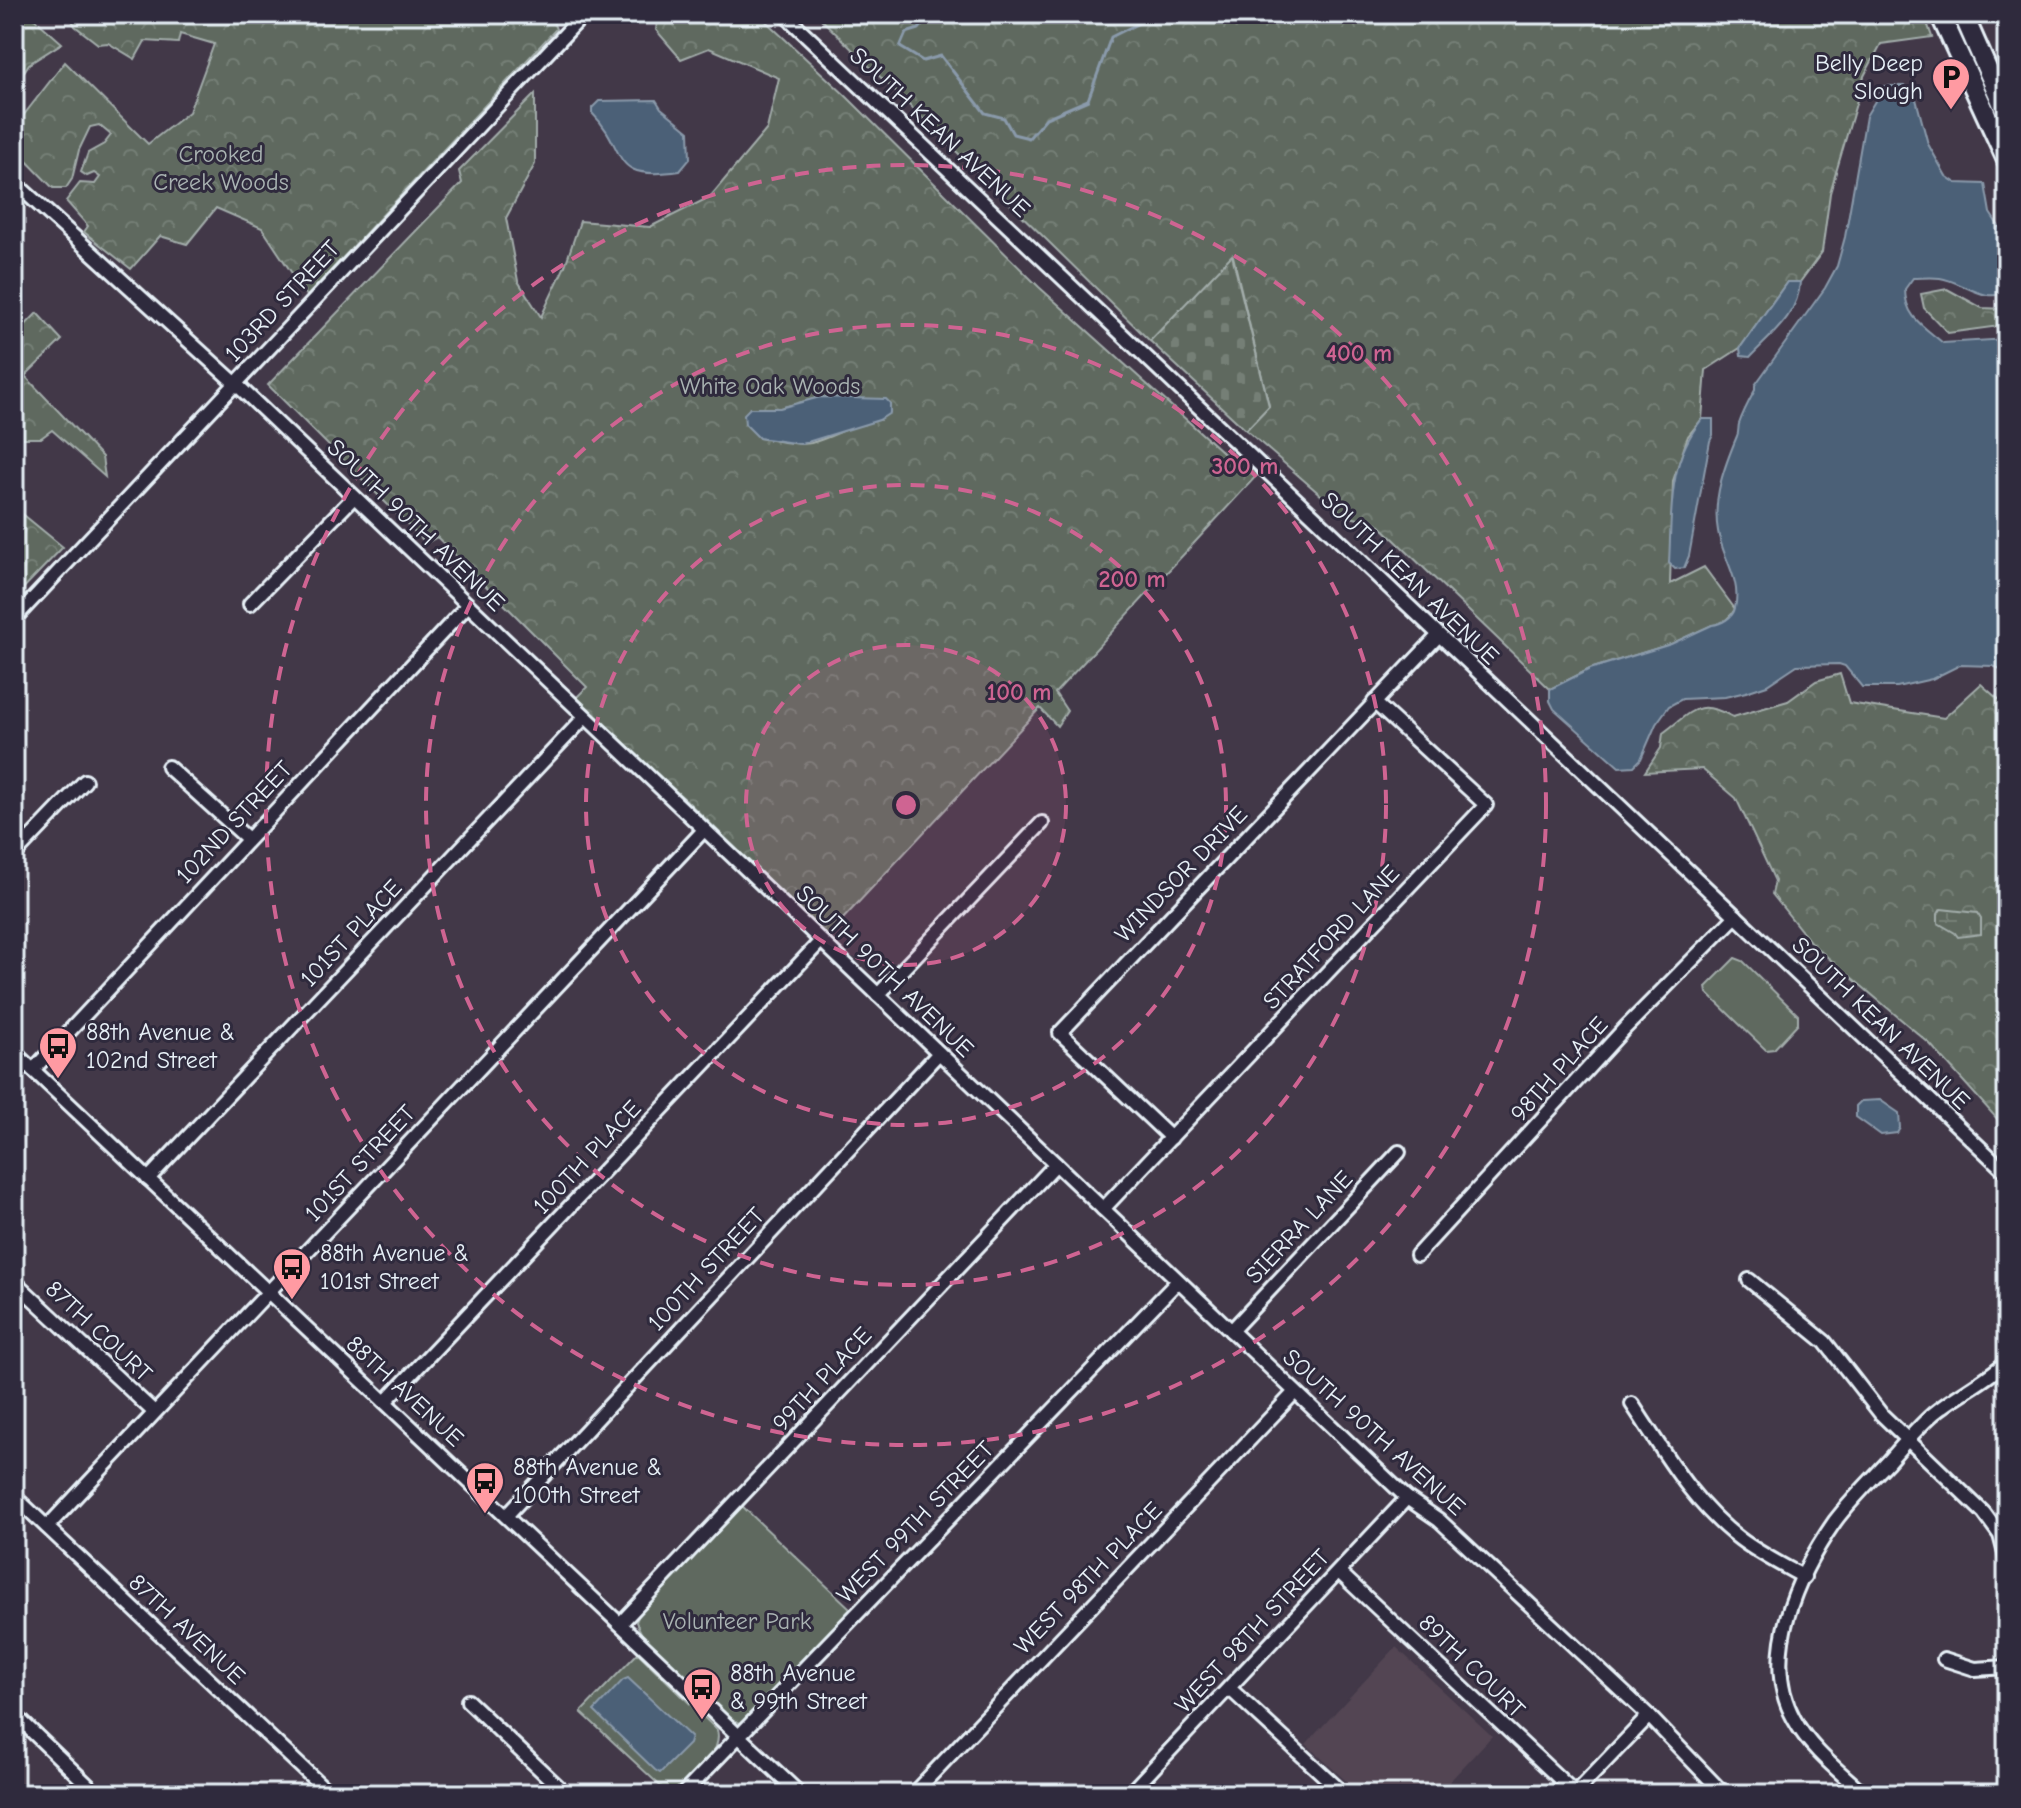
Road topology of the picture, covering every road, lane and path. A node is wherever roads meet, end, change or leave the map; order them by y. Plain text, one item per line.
1 (584, 14) edge
2 (784, 14) edge
3 (1940, 14) edge
4 (1963, 14) edge
5 (2007, 114) edge
6 (2007, 160) edge
7 (14, 182) edge
8 (235, 383) junction
9 (354, 497) junction
10 (250, 604) dead end
11 (468, 605) junction
12 (14, 619) edge
13 (1439, 635) junction
14 (1374, 702) junction
15 (585, 717) junction
16 (168, 767) dead end
17 (85, 781) dead end
18 (1042, 823) dead end
19 (704, 830) junction
20 (248, 839) junction
21 (14, 855) edge
22 (1736, 916) junction
23 (821, 941) junction
24 (878, 995) junction
25 (14, 1052) edge
26 (939, 1053) junction
27 (33, 1070) junction
28 (1171, 1138) junction
29 (1399, 1152) dead end
30 (1056, 1164) junction
31 (2007, 1173) edge
32 (148, 1179) junction
33 (1103, 1209) junction
34 (1417, 1255) dead end
35 (1749, 1280) dead end
36 (14, 1281) edge
37 (1178, 1281) junction
38 (269, 1293) junction
39 (1231, 1331) junction
40 (2007, 1361) edge
41 (1295, 1392) junction
42 (385, 1402) junction
43 (1632, 1404) dead end
44 (154, 1412) junction
45 (1908, 1441) junction
46 (14, 1496) edge
47 (1407, 1498) junction
48 (506, 1516) junction
49 (47, 1527) junction
50 (2007, 1561) edge
51 (1339, 1572) junction
52 (1804, 1577) junction
53 (620, 1624) junction
54 (1944, 1659) dead end
55 (2007, 1667) edge
56 (1229, 1688) junction
57 (468, 1701) dead end
58 (14, 1714) edge
59 (1649, 1716) junction
60 (739, 1736) junction
61 (97, 1794) edge
62 (330, 1794) edge
63 (566, 1794) edge
64 (683, 1794) edge
65 (800, 1794) edge
66 (913, 1794) edge
67 (1129, 1794) edge
68 (1344, 1794) edge
69 (1574, 1794) edge
70 (1724, 1794) edge
71 (1864, 1794) edge

1 - 8 street, 103RD STREET
2 - 13 street, SOUTH KEAN AVENUE
3 - 6 highway
4 - 5 highway
7 - 8 street, SOUTH 90TH AVENUE
8 - 9 street, SOUTH 90TH AVENUE
8 - 12 street, 103RD STREET
9 - 10 street
9 - 11 street, SOUTH 90TH AVENUE
11 - 15 street, SOUTH 90TH AVENUE
11 - 20 street, 102ND STREET
13 - 14 street, WINDSOR DRIVE
13 - 22 street, SOUTH KEAN AVENUE
14 - 28 street, WINDSOR DRIVE
14 - 28 street, STRATFORD LANE
15 - 19 street, SOUTH 90TH AVENUE
15 - 32 street, 101ST PLACE
16 - 20 street
17 - 21 street
18 - 24 street
19 - 23 street, SOUTH 90TH AVENUE
19 - 38 street, 101ST STREET
20 - 27 street, 102ND STREET
22 - 31 street, SOUTH KEAN AVENUE
22 - 34 street, 98TH PLACE
23 - 24 street, SOUTH 90TH AVENUE
23 - 42 street, 100TH PLACE
24 - 26 street, SOUTH 90TH AVENUE
25 - 27 street, 88TH AVENUE
26 - 30 street, SOUTH 90TH AVENUE
26 - 48 street, 100TH STREET
27 - 32 street, 88TH AVENUE
28 - 33 street, STRATFORD LANE
29 - 39 street, SIERRA LANE
30 - 33 street, SOUTH 90TH AVENUE
30 - 53 street, 99TH PLACE
32 - 38 street, 88TH AVENUE
33 - 37 street, SOUTH 90TH AVENUE
35 - 45 street
36 - 44 street, 87TH COURT
37 - 39 street, SOUTH 90TH AVENUE
37 - 60 street, WEST 99TH STREET
38 - 42 street, 88TH AVENUE
38 - 44 street, 101ST STREET
39 - 41 street, SOUTH 90TH AVENUE
40 - 45 street
41 - 47 street, SOUTH 90TH AVENUE
41 - 66 street, WEST 98TH PLACE
42 - 48 street, 88TH AVENUE
43 - 52 street
44 - 49 street, 101ST STREET
45 - 50 street
45 - 52 street
46 - 49 street, 87TH AVENUE
47 - 51 street, WEST 98TH STREET
47 - 59 street, SOUTH 90TH AVENUE
48 - 53 street, 88TH AVENUE
49 - 62 street, 87TH AVENUE
51 - 56 street, WEST 98TH STREET
51 - 69 street, 89TH COURT
52 - 71 street
53 - 60 street, 88TH AVENUE
54 - 55 street
56 - 67 street, WEST 98TH STREET
56 - 68 street
57 - 63 street
58 - 61 street
59 - 69 street
59 - 70 street, SOUTH 90TH AVENUE
60 - 64 street, WEST 99TH STREET
60 - 65 street, 88TH AVENUE

